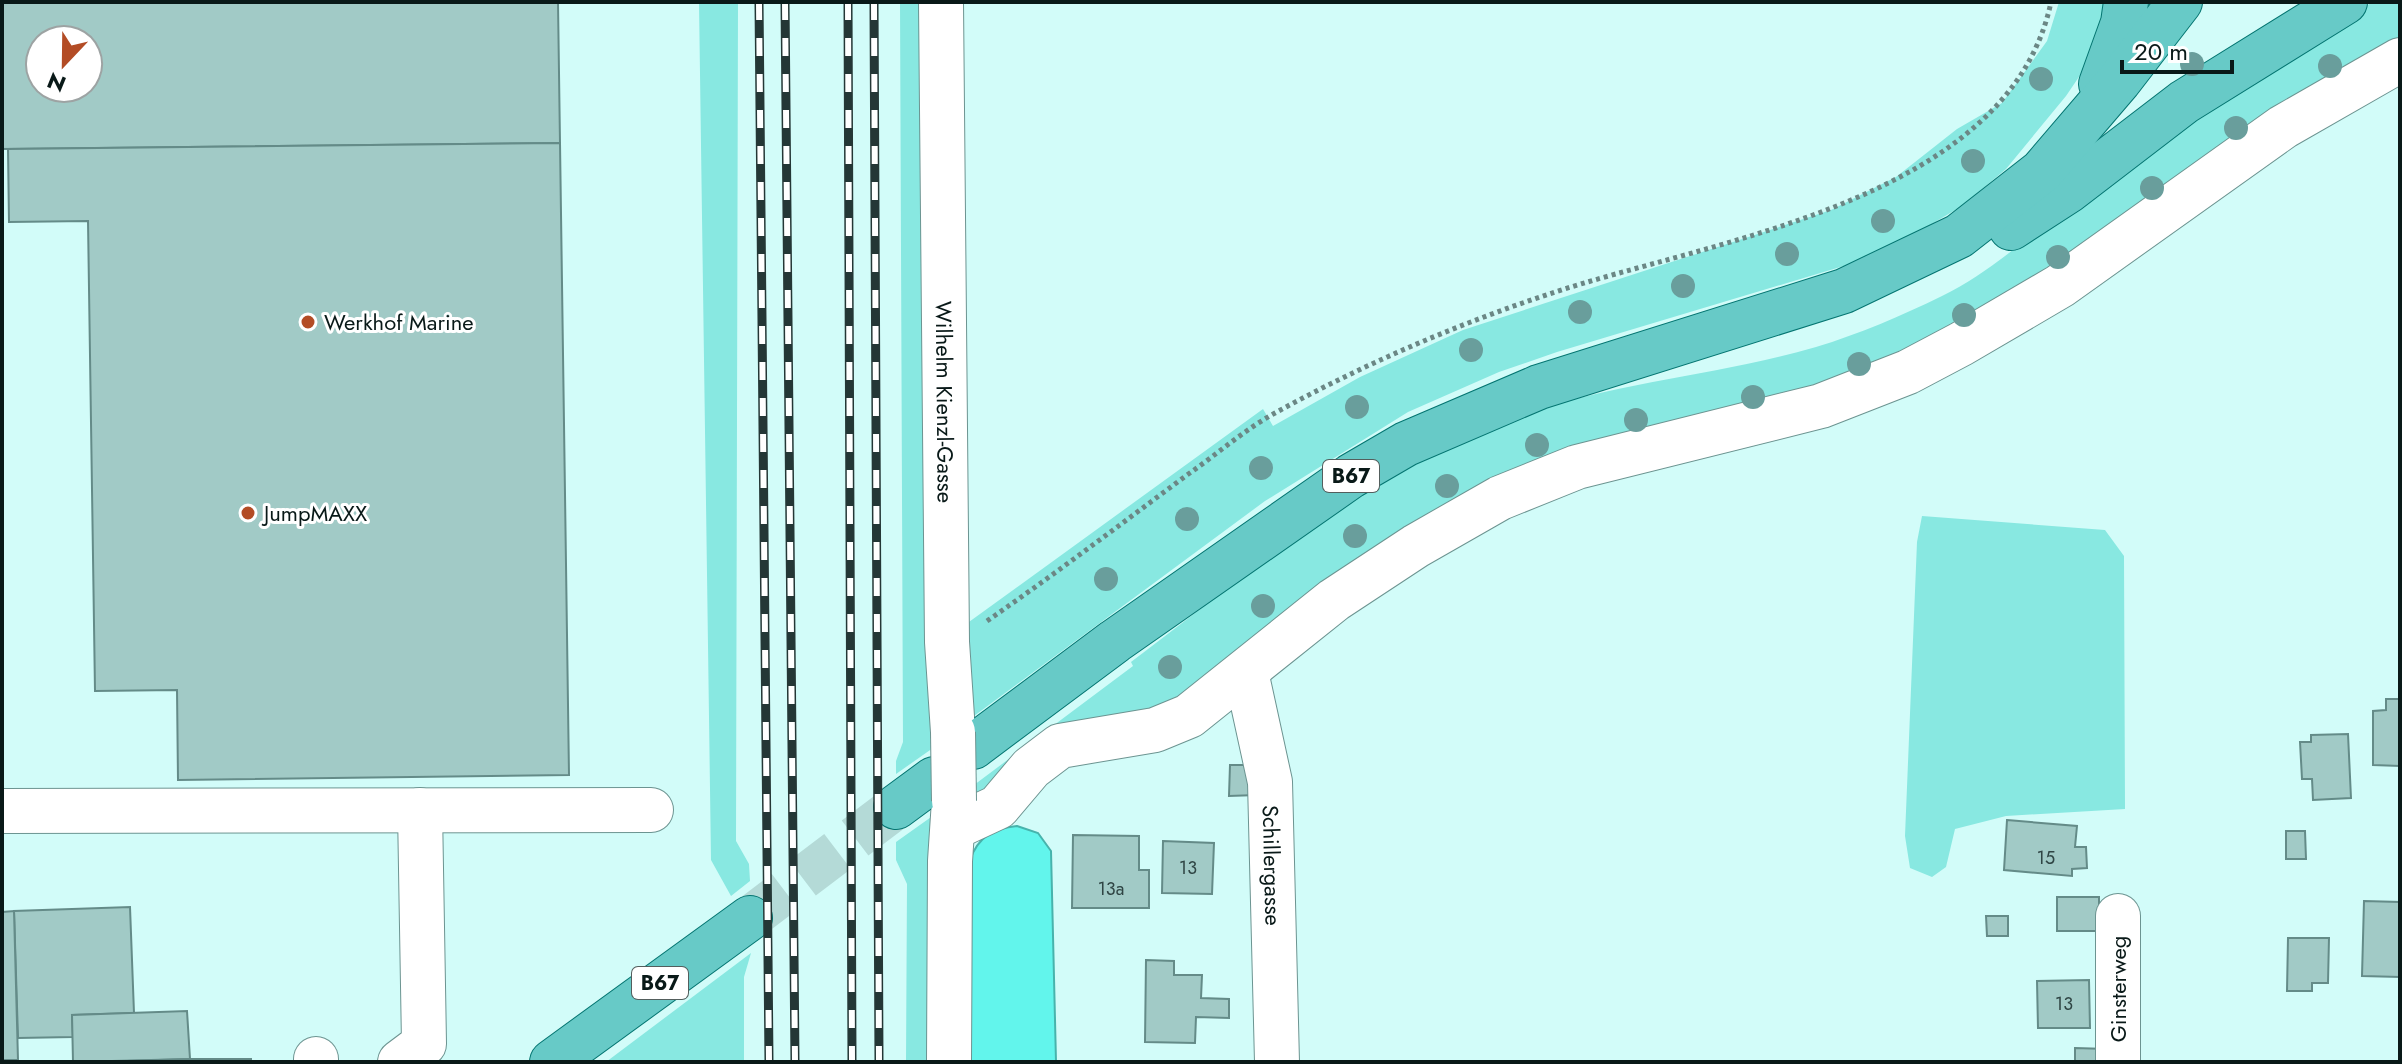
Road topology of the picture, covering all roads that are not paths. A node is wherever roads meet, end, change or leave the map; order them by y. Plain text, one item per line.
1 (941, 2) edge
2 (2126, 2) edge
3 (2180, 2) edge
4 (2345, 2) edge
5 (2400, 60) edge
6 (2089, 116) junction
7 (1658, 350) junction
8 (1246, 672) junction
9 (963, 740) junction
10 (947, 802) junction
11 (896, 807) tunnel mouth
12 (420, 810) junction
13 (651, 810) dead end
14 (2, 811) edge
15 (2118, 916) dead end
16 (750, 918) tunnel mouth
17 (400, 1062) edge
18 (552, 1062) edge
19 (949, 1062) edge
20 (1277, 1062) edge
21 (2118, 1062) edge

1 - 9 street, Wilhelm Kienzl-Gasse
2 - 6 main road, B67
3 - 6 main road, B67
4 - 7 main road
5 - 8 street
6 - 7 main road, B67
7 - 9 main road, B67
8 - 10 street
8 - 20 street, Schillergasse
9 - 10 street, Wilhelm Kienzl-Gasse, bridge
10 - 11 main road
10 - 19 street, Wilhelm Kienzl-Gasse
12 - 13 street
12 - 14 street
12 - 17 street
15 - 21 street, Ginsterweg
16 - 18 main road, B67

